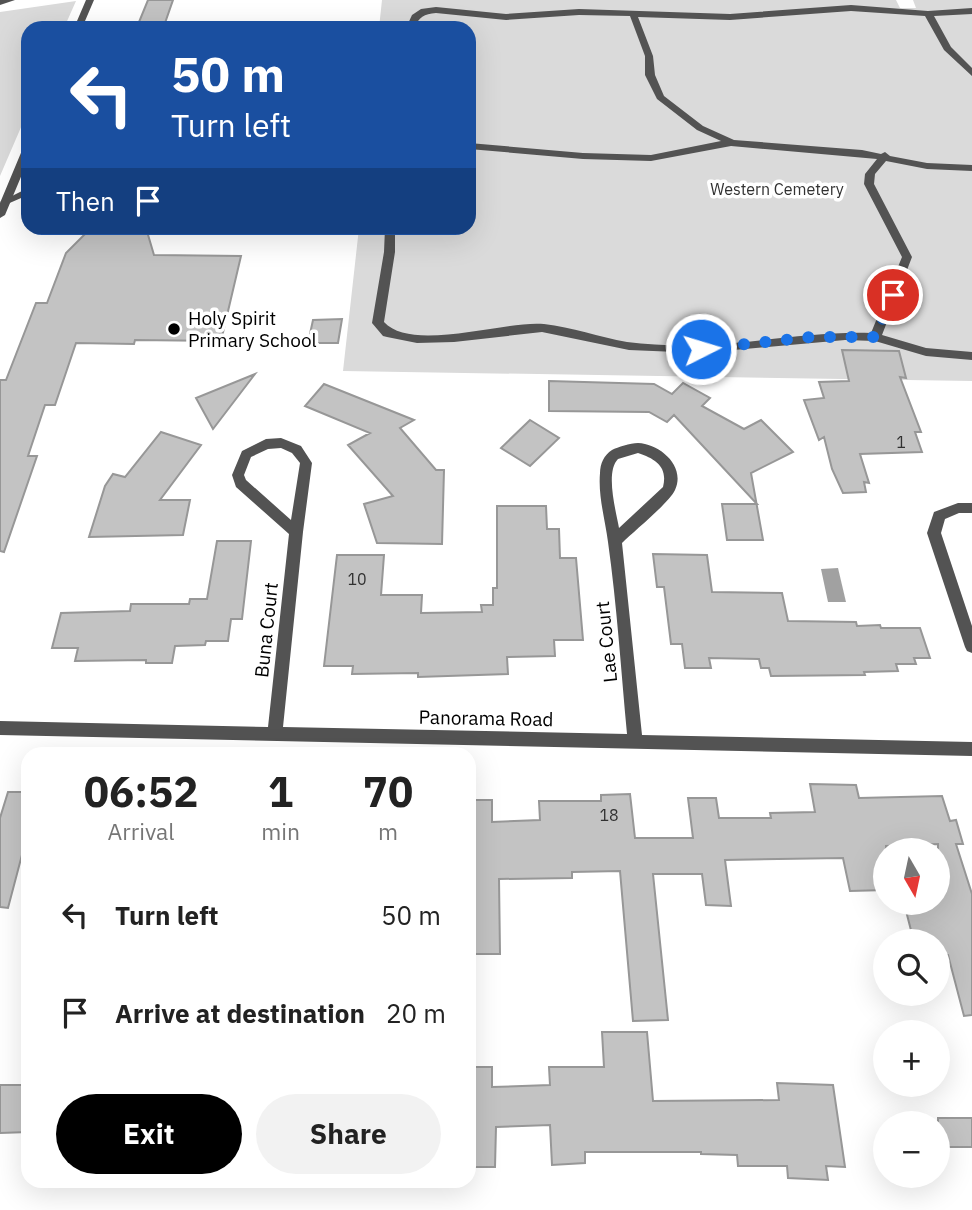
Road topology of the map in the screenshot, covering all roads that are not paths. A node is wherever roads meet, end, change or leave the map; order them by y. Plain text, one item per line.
1 (11, 0) edge
2 (90, 0) edge
3 (0, 2) edge
4 (972, 11) edge
5 (633, 14) junction
6 (928, 14) junction
7 (81, 21) edge
8 (413, 21) edge
9 (972, 74) edge
10 (732, 143) junction
11 (476, 147) edge
12 (886, 155) junction
13 (21, 164) edge
14 (972, 168) edge
15 (21, 194) edge
16 (5, 202) junction
17 (0, 215) edge
18 (390, 235) edge
19 (875, 337) junction
20 (972, 356) edge
21 (972, 508) edge
22 (296, 532) junction
23 (615, 541) junction
24 (972, 647) edge
25 (0, 728) edge
26 (275, 733) junction
27 (635, 740) junction
28 (972, 749) edge

1 - 3 street
2 - 7 street
4 - 6 street
5 - 6 street
5 - 8 street
5 - 10 street
6 - 9 street
10 - 11 street
10 - 12 street
12 - 14 street
12 - 19 street
13 - 16 street
15 - 16 street
16 - 17 street
18 - 19 street
19 - 20 street
21 - 24 street
22 - 22 street, Buna Court
22 - 26 street, Buna Court
23 - 23 street, Lae Court
23 - 27 street, Lae Court
25 - 26 street, Panorama Road
26 - 27 street, Panorama Road
27 - 28 street, Panorama Road

